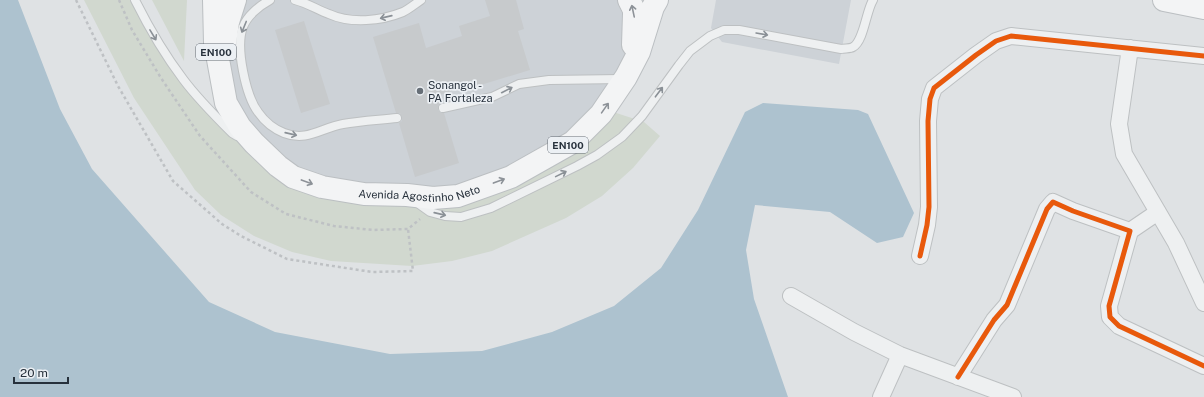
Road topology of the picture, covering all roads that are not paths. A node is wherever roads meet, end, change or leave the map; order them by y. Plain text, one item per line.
1 (135, 0) edge
2 (204, 0) edge
3 (214, 0) edge
4 (235, 0) edge
5 (270, 0) edge
6 (295, 0) edge
7 (421, 0) edge
8 (629, 0) edge
9 (657, 0) edge
10 (873, 0) edge
11 (1164, 0) edge
12 (1204, 8) edge
13 (1130, 48) junction
14 (1204, 56) edge
15 (626, 78) junction
16 (226, 103) junction
17 (443, 108) dead end
18 (397, 118) dead end
19 (254, 143) junction
20 (407, 195) junction
21 (1158, 212) junction
22 (1130, 231) junction
23 (920, 256) dead end
24 (791, 296) dead end
25 (1204, 303) edge
26 (900, 355) junction
27 (1204, 366) edge
28 (958, 377) junction
29 (1010, 396) edge
30 (881, 397) edge

1 -> 19 lane
2 - 16 main road
3 - 16 main road, Avenida Agostinho Neto / EN100
4 - 16 main road
5 -> 18 lane
7 -> 6 lane
15 -> 8 main road
9 - 15 main road, Avenida Agostinho Neto / EN100
20 -> 10 lane
11 - 12 main road
13 - 14 street
13 - 21 street
13 - 23 street
17 -> 15 lane
20 -> 15 main road, Avenida Agostinho Neto / EN100
16 - 19 main road, Avenida Agostinho Neto / EN100
19 -> 20 main road, Avenida Agostinho Neto / EN100
21 - 22 street
21 - 25 street
22 - 27 street
22 - 28 street
24 - 26 street
26 - 28 street
26 - 30 street
28 - 29 street

